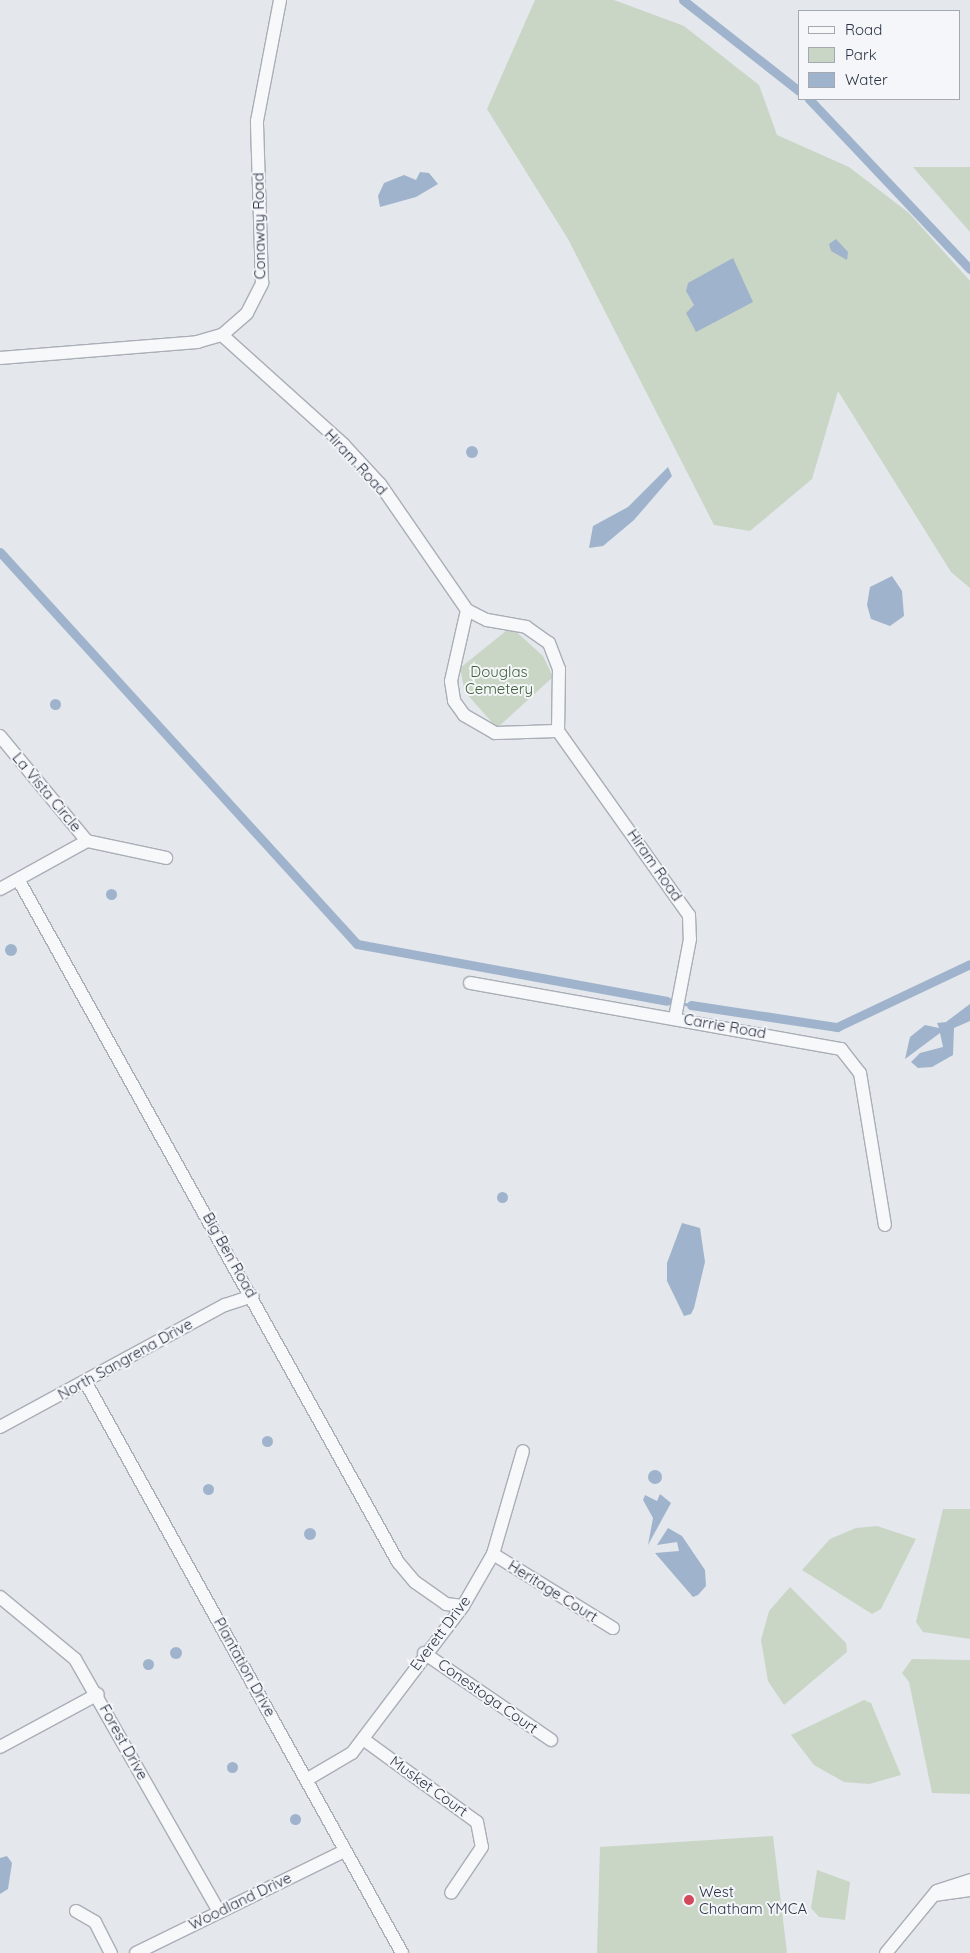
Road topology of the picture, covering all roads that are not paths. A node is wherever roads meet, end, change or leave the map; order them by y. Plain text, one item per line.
1 (280, 0) edge
2 (222, 335) junction
3 (0, 358) edge
4 (467, 610) junction
5 (558, 731) junction
6 (0, 736) edge
7 (87, 841) junction
8 (166, 858) dead end
9 (18, 879) junction
10 (0, 889) edge
11 (470, 983) dead end
12 (675, 1018) junction
13 (885, 1225) dead end
14 (253, 1296) junction
15 (85, 1381) junction
16 (0, 1426) edge
17 (524, 1451) dead end
18 (493, 1554) junction
19 (0, 1597) edge
20 (463, 1606) junction
21 (613, 1628) dead end
22 (424, 1653) junction
23 (98, 1694) junction
24 (363, 1739) junction
25 (551, 1740) dead end
26 (0, 1747) edge
27 (306, 1780) junction
28 (344, 1851) junction
29 (970, 1880) edge
30 (970, 1890) edge
31 (451, 1893) dead end
32 (934, 1895) junction
33 (76, 1911) dead end
34 (219, 1912) junction
35 (111, 1953) edge
36 (136, 1953) edge
37 (402, 1953) edge
38 (886, 1953) edge

1 - 2 street, Conaway Road
2 - 3 street, Conaway Road
2 - 4 street, Hiram Road
4 - 5 street
4 - 5 street
5 - 12 street, Hiram Road
6 - 7 street, La Vista Circle
7 - 8 street
7 - 9 street, La Vista Circle
9 - 10 street, La Vista Circle
9 - 14 street, Big Ben Road
11 - 12 street, Carrie Road
12 - 13 street, Carrie Road
14 - 15 street, North Sangrena Drive
14 - 20 street, Big Ben Road
15 - 16 street, North Sangrena Drive
15 - 27 street, Plantation Drive
17 - 18 street, Everett Drive
18 - 20 street, Everett Drive
18 - 21 street, Heritage Court
19 - 23 street, Forest Drive
20 - 22 street, Everett Drive
22 - 24 street, Everett Drive
22 - 25 street, Conestoga Court
23 - 26 street
23 - 34 street, Forest Drive
24 - 27 street, Everett Drive
24 - 31 street, Musket Court
27 - 28 street, Plantation Drive
28 - 34 street, Woodland Drive
28 - 37 street, Plantation Drive
29 - 32 street
30 - 32 street
32 - 38 street
33 - 35 street
34 - 36 street, Woodland Drive

